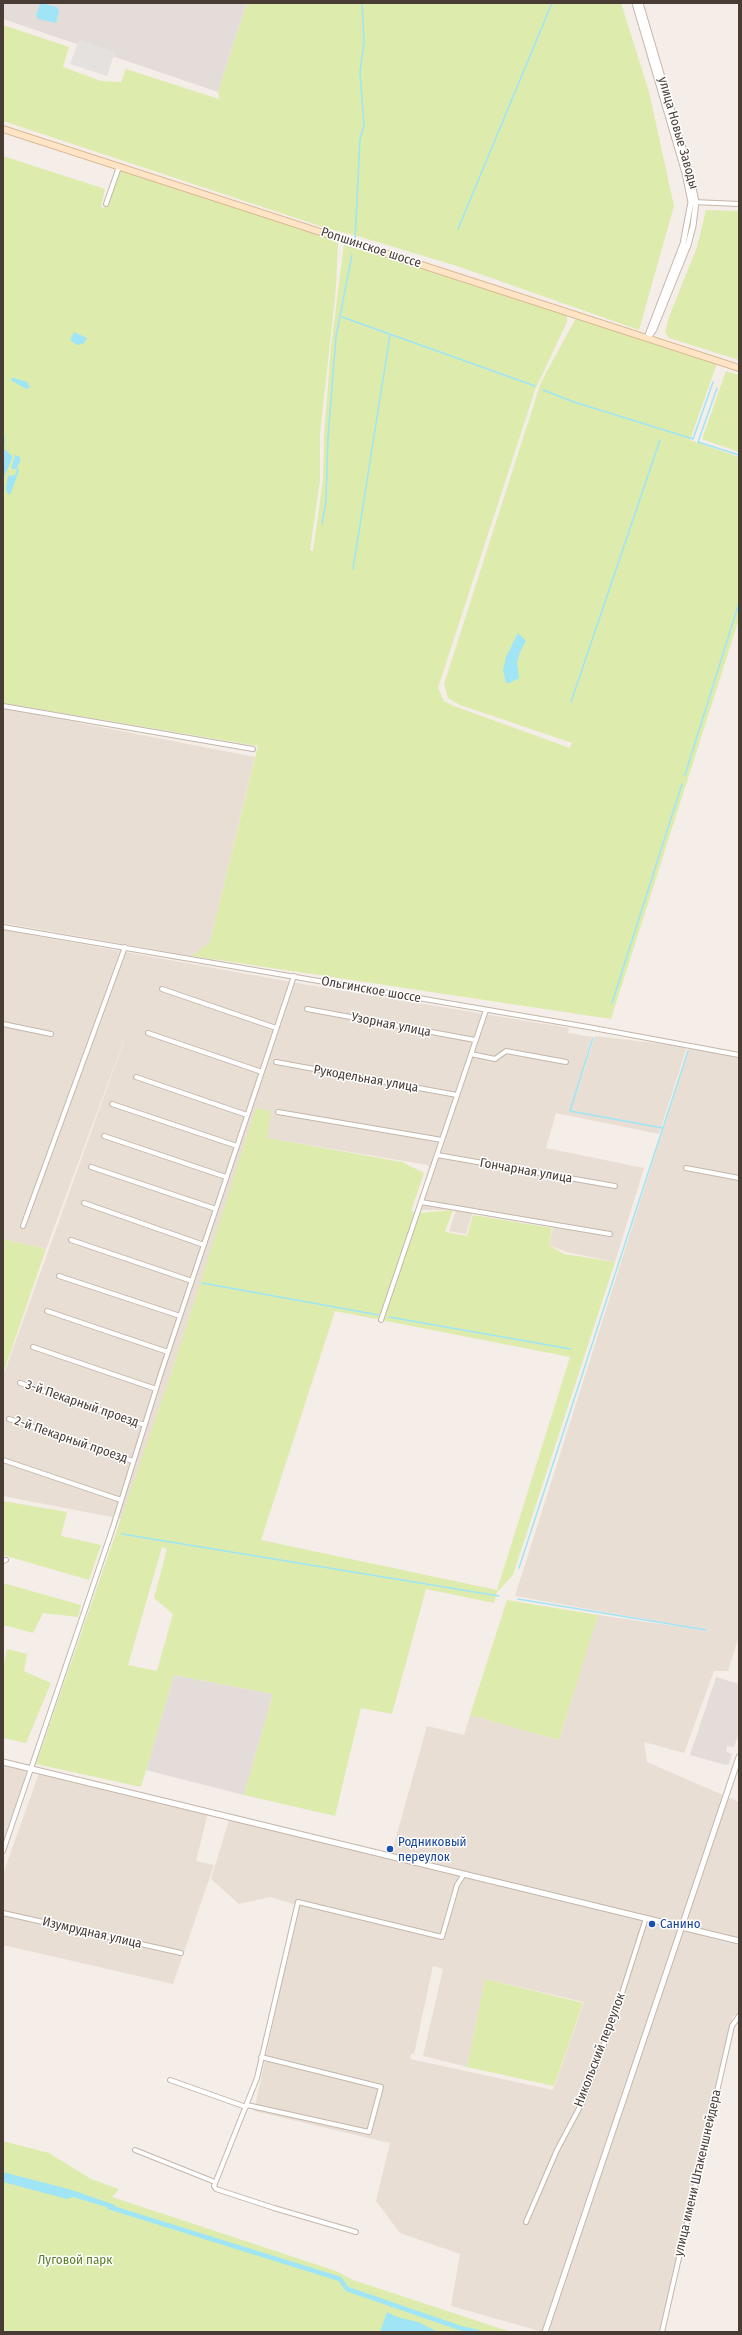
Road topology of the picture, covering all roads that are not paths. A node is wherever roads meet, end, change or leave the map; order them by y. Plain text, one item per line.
1 (635, 3) edge
2 (640, 3) edge
3 (3, 130) edge
4 (119, 167) junction
5 (694, 202) junction
6 (106, 204) dead end
7 (739, 204) edge
8 (648, 338) junction
9 (739, 368) edge
10 (3, 706) edge
11 (254, 749) dead end
12 (3, 927) edge
13 (126, 947) junction
14 (294, 976) junction
15 (162, 989) dead end
16 (306, 1009) dead end
17 (486, 1010) junction
18 (3, 1024) edge
19 (276, 1028) junction
20 (148, 1033) dead end
21 (51, 1034) dead end
22 (475, 1040) junction
23 (471, 1054) junction
24 (739, 1055) edge
25 (276, 1062) dead end
26 (566, 1062) dead end
27 (262, 1072) junction
28 (136, 1077) dead end
29 (457, 1095) junction
30 (112, 1104) dead end
31 (278, 1112) dead end
32 (247, 1115) junction
33 (104, 1136) dead end
34 (442, 1140) junction
35 (237, 1146) junction
36 (437, 1155) junction
37 (91, 1167) dead end
38 (686, 1168) dead end
39 (226, 1178) junction
40 (739, 1178) edge
41 (615, 1186) dead end
42 (421, 1202) junction
43 (84, 1203) dead end
44 (216, 1209) junction
45 (23, 1226) dead end
46 (610, 1234) dead end
47 (71, 1240) dead end
48 (204, 1245) junction
49 (59, 1276) dead end
50 (192, 1281) junction
51 (47, 1311) dead end
52 (180, 1316) junction
53 (381, 1320) dead end
54 (33, 1346) dead end
55 (168, 1352) junction
56 (20, 1383) dead end
57 (156, 1389) junction
58 (8, 1419) dead end
59 (145, 1425) junction
60 (3, 1460) edge
61 (133, 1461) junction
62 (121, 1500) junction
63 (739, 1757) edge
64 (3, 1762) edge
65 (32, 1769) junction
66 (3, 1851) edge
67 (464, 1874) junction
68 (3, 1913) edge
69 (646, 1918) junction
70 (682, 1928) junction
71 (739, 1941) edge
72 (181, 1953) dead end
73 (739, 2016) edge
74 (262, 2057) junction
75 (170, 2080) dead end
76 (246, 2106) junction
77 (135, 2150) dead end
78 (215, 2182) junction
79 (526, 2222) dead end
80 (356, 2232) dead end
81 (545, 2332) edge
82 (662, 2332) edge

1 - 5 street, улица Новые Заводы
2 - 5 street, улица Новые Заводы
3 - 4 main road, Ропшинское шоссе
4 - 6 street
4 - 8 main road, Ропшинское шоссе
5 - 7 street
5 - 8 street, улица Новые Заводы
8 - 9 main road, Ропшинское шоссе
10 - 11 street
12 - 13 street, Ольгинское шоссе
13 - 14 street, Ольгинское шоссе
13 - 45 street
14 - 17 street, Ольгинское шоссе
14 - 19 street
15 - 19 street
16 - 22 street, Узорная улица
17 - 22 street
17 - 24 street, Ольгинское шоссе
18 - 21 street
19 - 27 street
20 - 27 street
22 - 23 street
23 - 26 street
23 - 29 street
25 - 29 street, Рукодельная улица
27 - 32 street
28 - 32 street
29 - 34 street
30 - 35 street
31 - 34 street
32 - 35 street
33 - 39 street
34 - 36 street
35 - 39 street
36 - 41 street, Гончарная улица
36 - 42 street
37 - 44 street
38 - 40 street
39 - 44 street
42 - 46 street
42 - 53 street
43 - 48 street
44 - 48 street
47 - 50 street
48 - 50 street
49 - 52 street
50 - 52 street
51 - 55 street
52 - 55 street
54 - 57 street
55 - 57 street
56 - 59 street, 3-й Пекарный проезд
57 - 59 street
58 - 61 street, 2-й Пекарный проезд
59 - 61 street
60 - 62 street
61 - 62 street
62 - 65 street
63 - 70 street
64 - 65 street
65 - 66 street
65 - 67 street
67 - 69 street
67 - 74 street
68 - 72 street, Изумрудная улица
69 - 70 street
69 - 79 street, Никольский переулок
70 - 71 street
70 - 81 street
73 - 82 street, улица имени Штакеншнейдера
74 - 76 street
74 - 76 street
75 - 76 street
76 - 78 street
77 - 78 street
78 - 80 street

